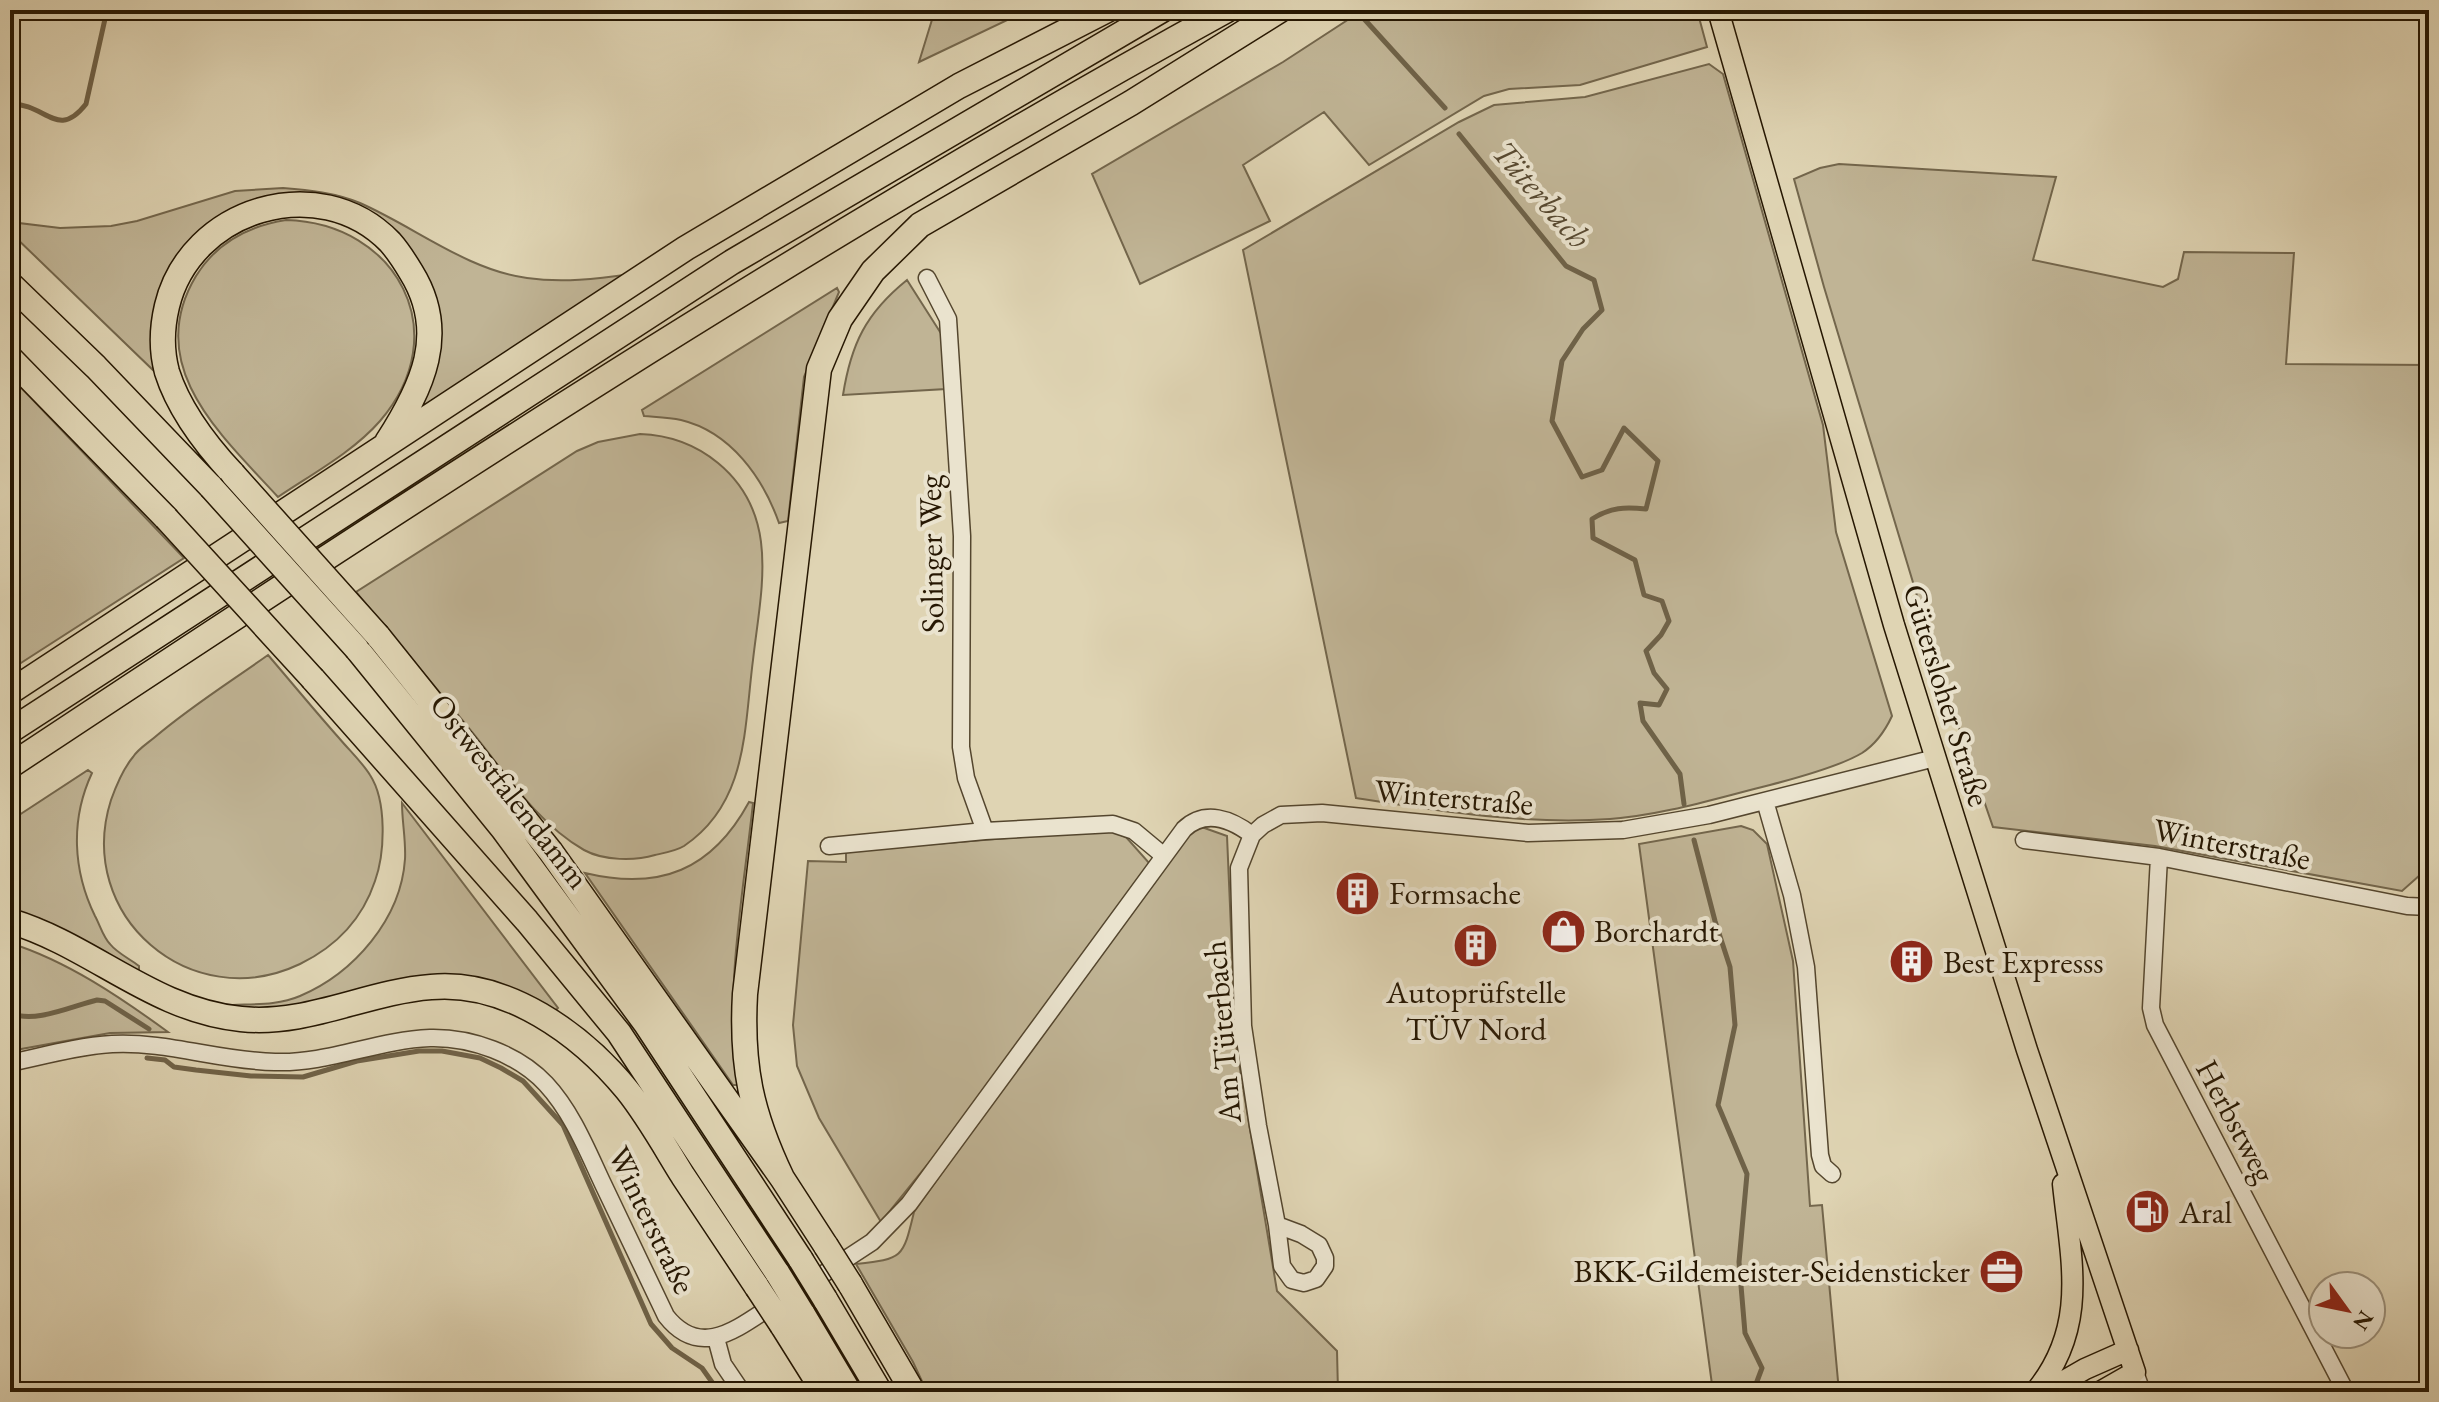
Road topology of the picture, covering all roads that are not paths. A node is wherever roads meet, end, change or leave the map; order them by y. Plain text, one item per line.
1 (1107, 10) edge
2 (1162, 10) edge
3 (1227, 10) edge
4 (1280, 10) edge
5 (1718, 10) edge
6 (927, 278) dead end
7 (12, 285) edge
8 (13, 361) edge
9 (383, 448) junction
10 (368, 643) junction
11 (10, 692) edge
12 (10, 731) edge
13 (1935, 758) junction
14 (10, 766) edge
15 (1765, 801) junction
16 (985, 831) junction
17 (1252, 835) junction
18 (2024, 840) dead end
19 (829, 846) dead end
20 (1164, 856) junction
21 (2159, 857) junction
22 (2429, 907) edge
23 (10, 921) edge
24 (10, 1063) edge
25 (2058, 1141) junction
26 (1832, 1174) dead end
27 (782, 1178) junction
28 (1277, 1225) dead end
29 (792, 1319) junction
30 (716, 1338) junction
31 (2128, 1350) junction
32 (2138, 1382) edge
33 (742, 1392) edge
34 (824, 1392) edge
35 (849, 1392) edge
36 (880, 1392) edge
37 (913, 1392) edge
38 (2035, 1392) edge
39 (2045, 1392) edge
40 (2100, 1392) edge
41 (2346, 1392) edge

1 - 9 highway
2 - 12 highway
3 - 14 highway
4 - 27 highway
5 - 13 main road, Gütersloher Straße
6 - 16 street, Solinger Weg
7 - 10 highway, Ostwestfalendamm, bridge
8 - 29 highway, bridge
9 - 10 highway, bridge
9 - 11 highway
10 - 27 highway
10 - 36 highway, Ostwestfalendamm, bridge
13 - 15 street, Winterstraße
13 - 25 main road, Gütersloher Straße
15 - 17 street, Winterstraße
15 - 26 street
16 - 19 street
16 - 20 street
17 - 20 street
17 - 28 street, Am Tüterbach
18 - 21 street, Winterstraße
20 - 30 street
21 - 22 street, Winterstraße
21 - 41 street, Herbstweg
23 - 29 highway, bridge
24 - 30 street, Winterstraße
25 - 31 main road, Gütersloher Straße
25 - 38 main road
27 - 37 highway, bridge
29 - 34 highway
29 - 35 highway
30 - 33 street
31 - 32 main road, Gütersloher Straße
31 - 39 main road
32 - 40 main road

